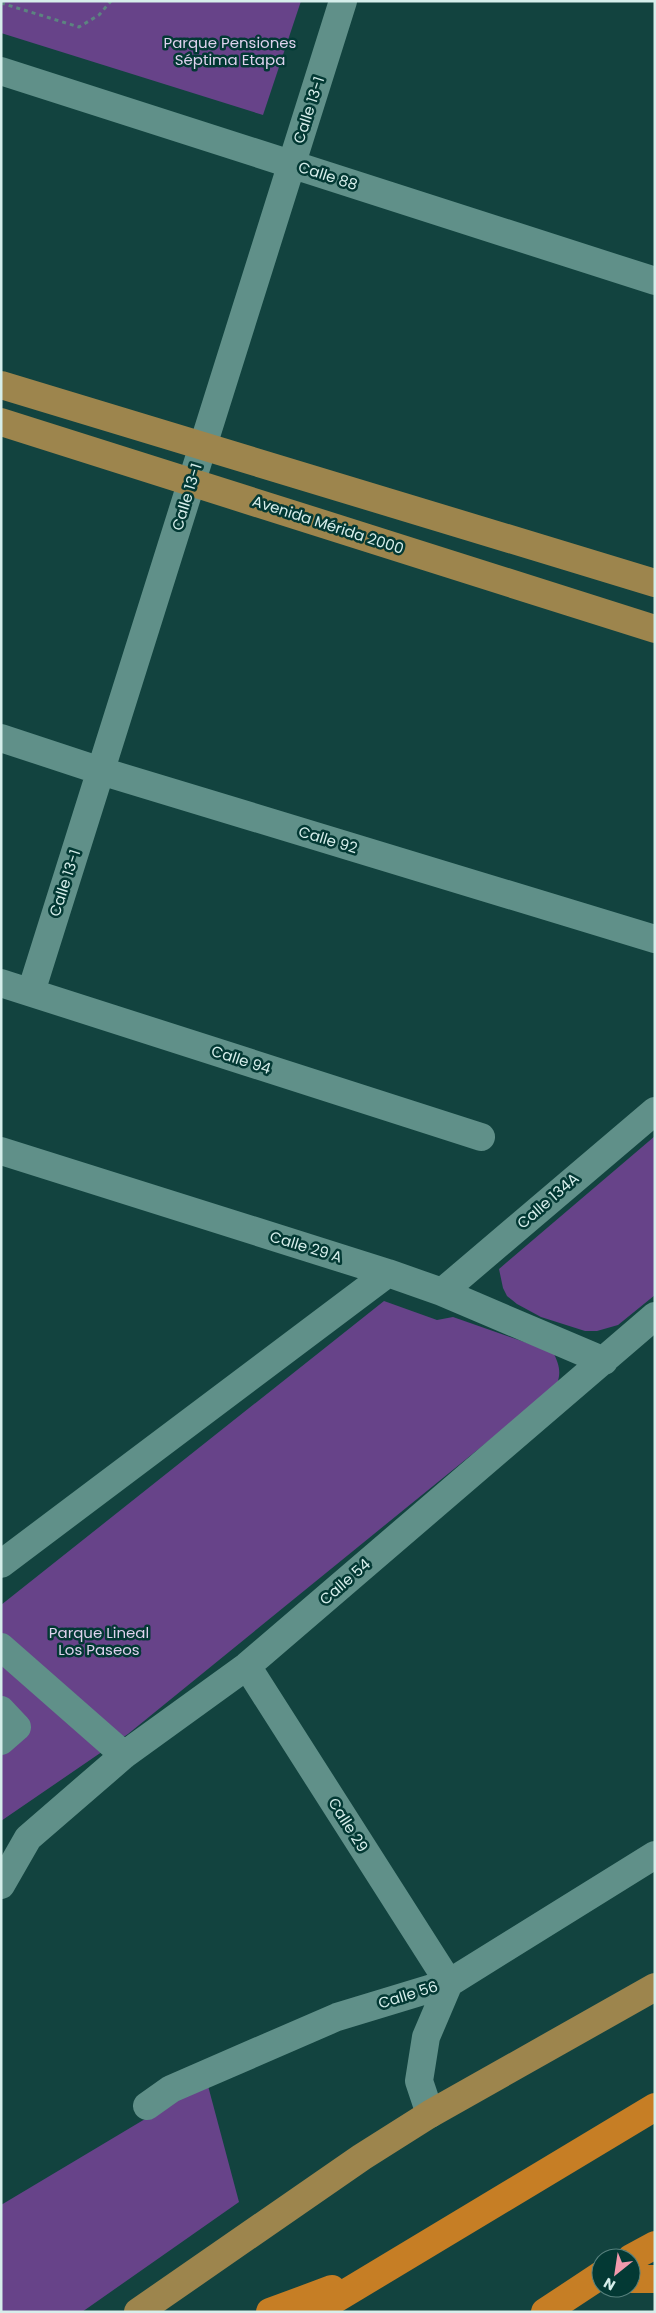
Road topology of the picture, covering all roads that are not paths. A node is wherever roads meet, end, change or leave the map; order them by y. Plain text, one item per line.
1 (344, 1) edge
2 (1, 70) edge
3 (292, 164) junction
4 (655, 280) edge
5 (1, 385) edge
6 (1, 422) edge
7 (203, 447) junction
8 (192, 481) junction
9 (655, 583) edge
10 (655, 629) edge
11 (1, 738) edge
12 (101, 770) junction
13 (655, 939) edge
14 (1, 983) edge
15 (31, 992) junction
16 (655, 1111) edge
17 (482, 1137) dead end
18 (1, 1152) edge
19 (388, 1273) junction
20 (442, 1292) junction
21 (655, 1316) edge
22 (604, 1361) junction
23 (1, 1564) edge
24 (1, 1647) edge
25 (247, 1666) junction
26 (1, 1710) edge
27 (1, 1741) edge
28 (124, 1755) junction
29 (28, 1838) junction
30 (1, 1846) edge
31 (655, 1855) edge
32 (1, 1885) edge
33 (449, 1983) junction
34 (655, 1987) edge
35 (146, 2106) dead end
36 (655, 2107) edge
37 (430, 2114) junction
38 (655, 2245) edge
39 (641, 2253) edge
40 (383, 2270) junction
41 (641, 2279) edge
42 (655, 2279) edge
43 (591, 2282) edge
44 (138, 2312) edge
45 (270, 2312) edge
46 (314, 2312) edge
47 (546, 2312) edge

1 - 3 street, Calle 13-1
2 - 3 street, Calle 88
3 - 4 street, Calle 88
3 - 7 street, Calle 13-1
5 - 7 main road
6 - 8 main road, Avenida Mérida 2000
7 - 8 street, Calle 13-1
7 - 9 main road
8 - 10 main road, Avenida Mérida 2000
8 - 12 street, Calle 13-1
11 - 12 street, Calle 92
12 - 13 street, Calle 92
12 - 15 street, Calle 13-1
14 - 15 street, Calle 94
15 - 17 street, Calle 94
16 - 20 street, Calle 134A
18 - 19 street, Calle 29 A
19 - 20 street, Calle 29 A
19 - 23 street
20 - 22 street, Calle 29 A
21 - 22 street, Calle 54
22 - 25 street, Calle 54
24 - 28 street
25 - 28 street, Calle 54
25 - 33 street, Calle 29
26 - 27 street
28 - 29 street, Calle 54
29 - 30 street, Calle 54
29 - 32 street, Calle 54
31 - 33 street, Calle 56
33 - 35 street, Calle 56
33 - 37 street
34 - 37 main road
36 - 40 highway
37 - 44 main road
38 - 39 highway
40 - 45 highway
40 - 46 highway
41 - 42 highway
43 - 47 highway

